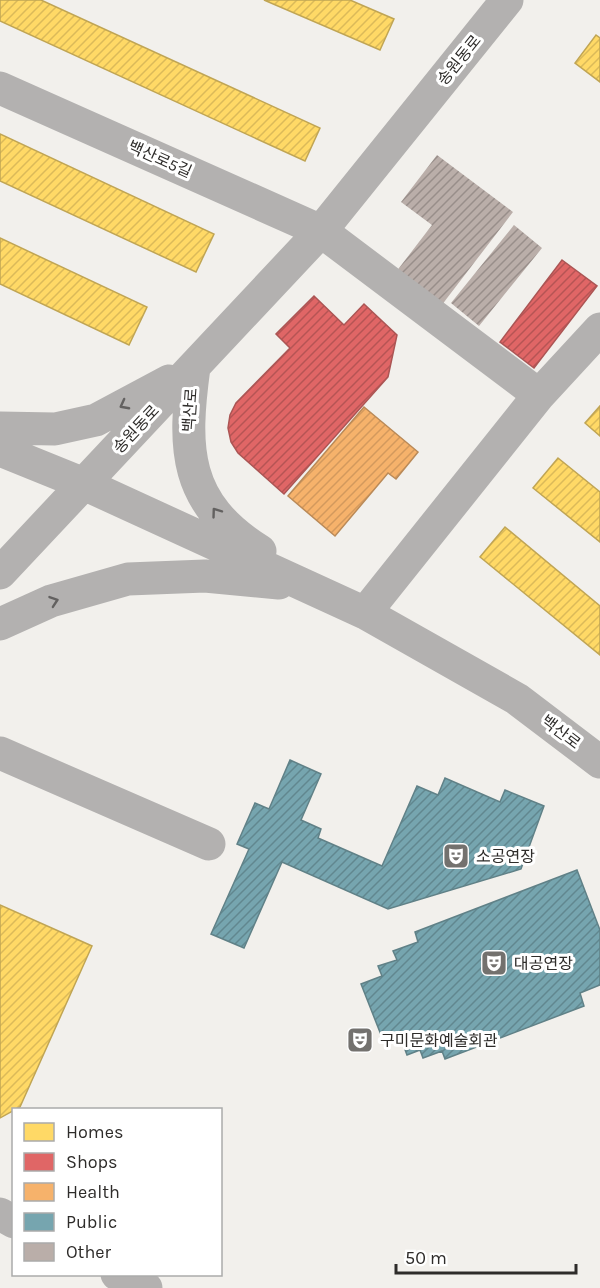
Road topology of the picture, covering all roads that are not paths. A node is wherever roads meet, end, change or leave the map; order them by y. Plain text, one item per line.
1 (507, 0) edge
2 (0, 88) edge
3 (321, 231) junction
4 (600, 329) edge
5 (194, 368) junction
6 (539, 395) junction
7 (0, 428) edge
8 (0, 450) edge
9 (84, 484) junction
10 (0, 573) edge
11 (330, 596) junction
12 (365, 613) junction
13 (0, 624) edge
14 (0, 753) edge
15 (600, 762) edge
16 (209, 844) dead end
17 (119, 1276) edge
18 (146, 1288) edge

1 - 3 street, 송원동로
2 - 3 street, 백산로5길
3 - 5 street, 송원동로
3 - 6 street
4 - 6 street
5 -> 7 street, 백산로
5 - 9 street, 송원동로
11 -> 5 street, 백산로
6 - 12 street
8 - 9 street, 백산로
9 - 10 street, 송원동로
9 - 11 street, 백산로
11 - 12 street, 백산로
13 -> 11 street, 백산로
12 - 15 street, 백산로
14 - 16 street
17 - 18 street

